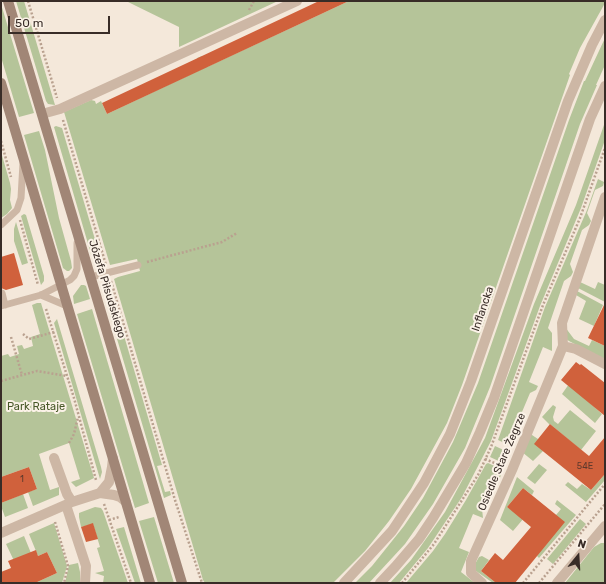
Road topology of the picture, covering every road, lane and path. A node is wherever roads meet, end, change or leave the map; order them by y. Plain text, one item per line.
1 (8, 1) edge
2 (297, 1) edge
3 (605, 20) edge
4 (1, 83) edge
5 (605, 86) edge
6 (3, 98) edge
7 (605, 100) edge
8 (42, 114) junction
9 (590, 119) junction
10 (63, 120) dead end
11 (45, 125) junction
12 (1, 141) edge
13 (23, 157) junction
14 (12, 178) dead end
15 (605, 198) edge
16 (17, 210) junction
17 (1, 225) edge
18 (77, 231) junction
19 (237, 233) dead end
20 (138, 265) joint
21 (91, 277) junction
22 (61, 284) junction
23 (2, 293) edge
24 (41, 295) junction
25 (3, 306) edge
26 (67, 306) junction
27 (54, 332) junction
28 (23, 334) dead end
29 (11, 337) dead end
30 (563, 346) junction
31 (605, 364) edge
32 (22, 375) junction
33 (67, 376) junction
34 (1, 381) edge
35 (79, 416) junction
36 (69, 443) dead end
37 (112, 457) junction
38 (54, 458) dead end
39 (485, 459) dead end
40 (512, 470) junction
41 (605, 484) edge
42 (100, 493) junction
43 (126, 502) junction
44 (69, 503) junction
45 (605, 504) edge
46 (55, 521) dead end
47 (184, 525) dead end
48 (604, 529) edge
49 (1, 533) edge
50 (64, 583) edge
51 (86, 583) edge
52 (131, 583) edge
53 (150, 583) edge
54 (182, 583) edge
55 (202, 583) edge
56 (344, 583) edge
57 (380, 583) edge
58 (482, 583) edge
59 (523, 583) edge
60 (539, 583) edge
61 (557, 583) edge

1 - 8 street, Józefa Piłsudskiego
2 - 8 street
3 - 56 street, Inflancka
4 - 6 street
5 - 9 street
6 - 13 street
7 - 9 street
8 - 11 street, Józefa Piłsudskiego
9 - 57 street
10 - 11 path
11 - 18 street, Józefa Piłsudskiego
12 - 14 path
13 - 16 lane
13 - 22 street
15 - 30 street, Osiedle Stare Żegrze
16 - 17 lane
16 - 24 path
18 - 21 street, Józefa Piłsudskiego
18 - 22 lane
19 - 20 path
20 - 21 lane
21 - 54 street, Józefa Piłsudskiego
22 - 24 lane
22 - 26 street
23 - 25 lane
24 - 25 lane
24 - 26 lane
24 - 27 path
26 - 37 street
27 - 28 path
27 - 33 path
29 - 32 path
30 - 31 street
30 - 40 street, Osiedle Stare Żegrze
32 - 33 path
32 - 34 path
33 - 35 path
35 - 36 path
35 - 42 path
37 - 42 street
37 - 43 street
38 - 44 street
39 - 40 path
40 - 58 street, Osiedle Stare Żegrze
41 - 59 path
42 - 43 street
42 - 44 street
42 - 52 path
43 - 53 street
44 - 49 street
44 - 51 street
45 - 60 path
46 - 50 path
47 - 55 path
48 - 61 street

